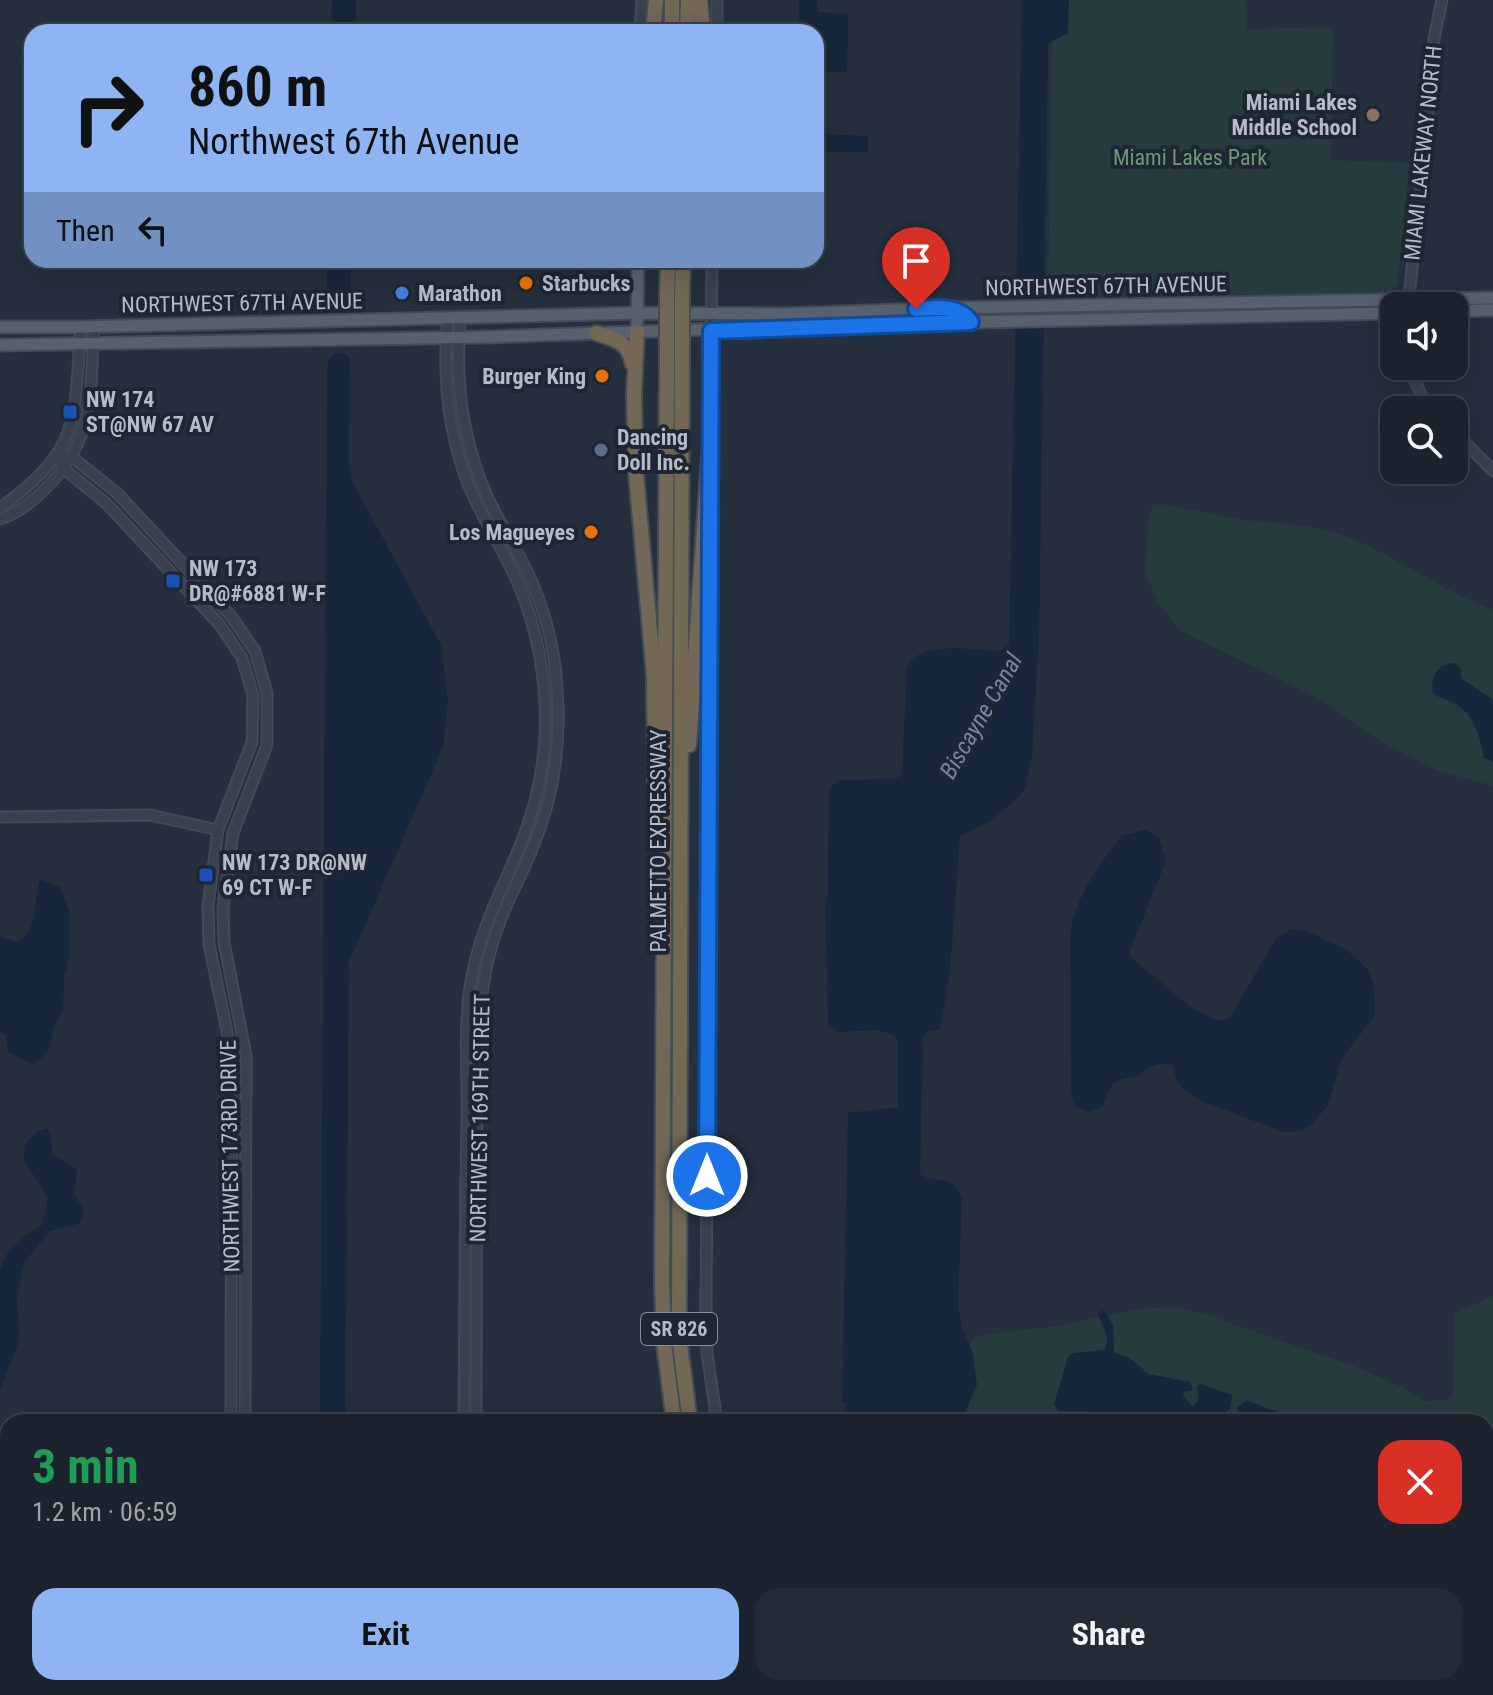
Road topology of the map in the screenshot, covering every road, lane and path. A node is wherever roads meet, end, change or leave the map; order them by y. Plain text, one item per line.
1 (642, 0) edge
2 (656, 0) edge
3 (672, 0) edge
4 (688, 0) edge
5 (700, 0) edge
6 (717, 0) edge
7 (1442, 0) edge
8 (640, 24) edge
9 (654, 24) edge
10 (672, 24) edge
11 (687, 24) edge
12 (702, 24) edge
13 (717, 24) edge
14 (638, 268) edge
15 (670, 268) edge
16 (681, 268) edge
17 (712, 268) edge
18 (1409, 292) edge
19 (675, 296) junction
20 (1493, 298) edge
21 (1468, 299) edge
22 (1380, 304) edge
23 (950, 308) junction
24 (991, 308) junction
25 (1264, 310) junction
26 (1493, 310) edge
27 (1468, 311) edge
28 (637, 313) junction
29 (711, 313) junction
30 (1380, 313) edge
31 (1010, 315) junction
32 (454, 318) junction
33 (971, 322) junction
34 (231, 324) junction
35 (190, 325) junction
36 (0, 327) edge
37 (88, 327) junction
38 (711, 331) junction
39 (637, 332) junction
40 (596, 333) junction
41 (452, 338) junction
42 (210, 342) junction
43 (93, 344) junction
44 (0, 345) edge
45 (80, 345) junction
46 (674, 349) junction
47 (634, 373) junction
48 (1468, 445) edge
49 (57, 455) junction
50 (709, 456) junction
51 (72, 457) junction
52 (64, 469) junction
53 (1493, 471) edge
54 (0, 508) edge
55 (0, 519) edge
56 (540, 606) junction
57 (528, 612) junction
58 (546, 705) junction
59 (559, 709) junction
60 (680, 789) junction
61 (0, 817) edge
62 (218, 830) junction
63 (209, 924) junction
64 (223, 925) junction
65 (664, 973) junction
66 (231, 1414) edge
67 (245, 1414) edge
68 (464, 1414) edge
69 (476, 1414) edge
70 (673, 1414) edge
71 (689, 1414) edge
72 (716, 1414) edge

1 - 8 street
2 - 9 highway
3 - 10 highway
4 - 11 highway
5 - 12 highway
6 - 13 street
7 - 18 street, MIAMI LAKEWAY NORTH
14 - 28 main road
15 - 19 highway, PALMETTO EXPRESSWAY / SR 826
16 - 19 highway, PALMETTO EXPRESSWAY / SR 826
17 - 29 street
19 - 46 highway, PALMETTO EXPRESSWAY / SR 826, bridge
20 - 21 main road, NORTHWEST 67TH AVENUE
22 - 25 main road, NORTHWEST 67TH AVENUE
23 - 24 main road, NORTHWEST 67TH AVENUE
23 - 29 main road, NORTHWEST 67TH AVENUE
23 - 33 main road
24 - 31 main road, NORTHWEST 67TH AVENUE
24 - 33 main road
25 - 30 main road, NORTHWEST 67TH AVENUE
25 - 31 main road, NORTHWEST 67TH AVENUE
26 - 27 main road
28 - 29 main road, NORTHWEST 67TH AVENUE
28 - 32 main road, NORTHWEST 67TH AVENUE
28 - 39 main road
29 - 38 street
31 - 33 main road, NORTHWEST 67TH AVENUE
32 - 34 main road, NORTHWEST 67TH AVENUE
32 - 41 street, NORTHWEST 169TH STREET
33 - 38 main road, NORTHWEST 67TH AVENUE
34 - 35 main road, NORTHWEST 67TH AVENUE
34 - 42 main road
35 - 37 main road, NORTHWEST 67TH AVENUE
35 - 42 main road
36 - 37 main road, NORTHWEST 67TH AVENUE
37 - 43 street
37 - 45 street
38 - 39 main road, NORTHWEST 67TH AVENUE
38 - 50 street
39 - 40 main road, NORTHWEST 67TH AVENUE
39 - 47 highway
40 - 41 main road, NORTHWEST 67TH AVENUE
40 - 47 highway
41 - 42 main road, NORTHWEST 67TH AVENUE
41 - 56 street, NORTHWEST 169TH STREET
41 - 57 street, NORTHWEST 169TH STREET
42 - 43 main road, NORTHWEST 67TH AVENUE
43 - 45 main road, NORTHWEST 67TH AVENUE
43 - 51 street
44 - 45 main road, NORTHWEST 67TH AVENUE
45 - 49 street
46 - 60 highway, PALMETTO EXPRESSWAY / SR 826
46 - 65 highway, PALMETTO EXPRESSWAY / SR 826
47 - 65 highway
48 - 53 street
49 - 51 street
49 - 52 street, NORTHWEST 173RD DRIVE
49 - 54 street
50 - 60 highway
50 - 72 street
51 - 52 street
51 - 64 street, NORTHWEST 173RD DRIVE
52 - 55 street
52 - 62 street, NORTHWEST 173RD DRIVE
56 - 57 street
56 - 59 street, NORTHWEST 169TH STREET
57 - 58 street, NORTHWEST 169TH STREET
58 - 59 street
58 - 68 street, NORTHWEST 169TH STREET
59 - 69 street, NORTHWEST 169TH STREET
60 - 71 highway, PALMETTO EXPRESSWAY / SR 826
61 - 62 street
62 - 63 street, NORTHWEST 173RD DRIVE
63 - 64 street
63 - 66 street, NORTHWEST 173RD DRIVE
64 - 67 street, NORTHWEST 173RD DRIVE
65 - 70 highway, PALMETTO EXPRESSWAY / SR 826

